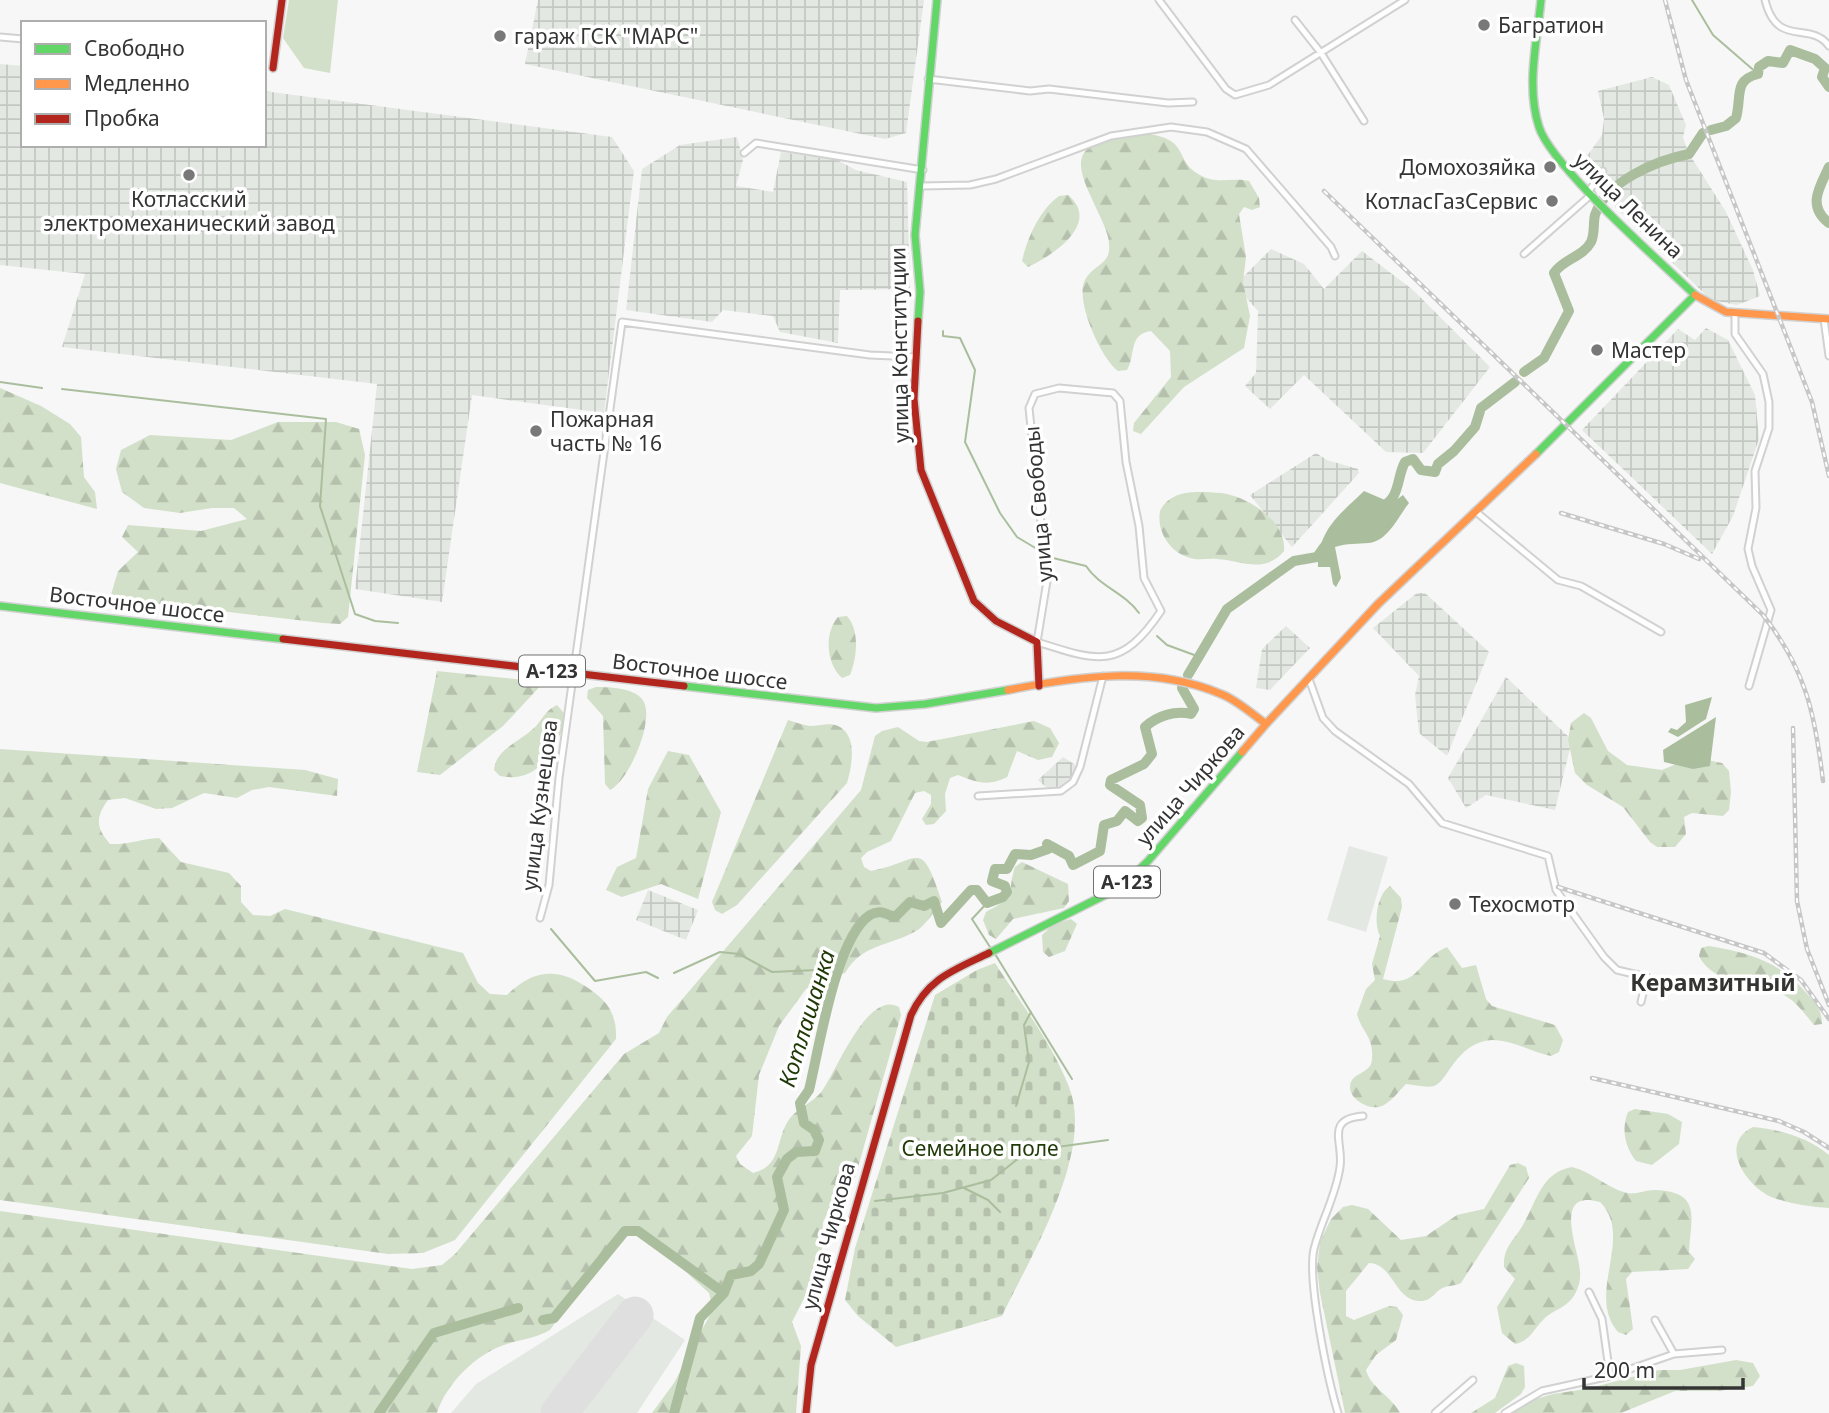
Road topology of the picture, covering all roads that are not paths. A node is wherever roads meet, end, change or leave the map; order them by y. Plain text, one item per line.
1 (274, 0) edge
2 (282, 0) edge
3 (937, 0) edge
4 (1159, 0) edge
5 (1405, 0) edge
6 (1541, 0) edge
7 (1765, 0) edge
8 (1295, 20) dead end
9 (0, 37) edge
10 (21, 39) edge
11 (1829, 46) edge
12 (1321, 53) junction
13 (269, 68) edge
14 (928, 79) junction
15 (1193, 102) dead end
16 (1364, 121) dead end
17 (744, 153) dead end
18 (923, 170) junction
19 (1603, 171) dead end
20 (921, 186) junction
21 (1592, 194) junction
22 (1524, 254) dead end
23 (1335, 256) dead end
24 (1695, 295) junction
25 (1735, 313) junction
26 (1827, 319) edge
27 (1829, 356) edge
28 (916, 357) junction
29 (1475, 511) junction
30 (0, 606) edge
31 (1661, 632) dead end
32 (1037, 642) junction
33 (574, 674) junction
34 (1103, 676) junction
35 (1309, 678) junction
36 (1039, 686) junction
37 (1749, 686) dead end
38 (1266, 724) junction
39 (978, 796) dead end
40 (540, 918) dead end
41 (1641, 1002) dead end
42 (1363, 1116) dead end
43 (1589, 1292) dead end
44 (1655, 1320) dead end
45 (1722, 1350) dead end
46 (1674, 1354) junction
47 (1610, 1376) junction
48 (1473, 1380) dead end
49 (806, 1413) edge
50 (1338, 1413) edge
51 (1435, 1413) edge
52 (1505, 1413) edge

1 - 2 street
2 - 13 main road
3 - 14 main road, улица Конституции
4 - 12 street
5 - 12 street
6 - 21 main road, улица Ленина
7 - 11 street
8 - 12 street
9 - 10 street
12 - 16 street
14 - 15 street
14 - 18 main road, улица Конституции
17 - 18 street
18 - 20 main road, улица Конституции
19 - 21 street
20 - 23 street
20 - 28 main road, улица Конституции
21 - 22 street
21 - 24 main road, улица Ленина
24 - 25 main road, улица Ленина
24 - 29 main road, улица Чиркова
25 - 26 main road, улица Ленина
25 - 37 street
26 - 27 street
28 - 32 main road, улица Конституции
28 - 33 street, улица Кузнецова
29 - 31 street
29 - 35 main road, улица Чиркова
30 - 33 main road, Восточное шоссе / А-123
32 - 32 street, улица Свободы
32 - 36 main road
33 - 36 main road, Восточное шоссе / А-123
33 - 40 street, улица Кузнецова
34 - 36 main road, Восточное шоссе / А-123
34 - 38 main road, А-123
34 - 39 street
35 - 38 main road, улица Чиркова
35 - 41 street
38 - 49 main road, улица Чиркова / А-123
42 - 50 street
43 - 47 street
44 - 46 street
45 - 46 street
46 - 47 street
47 - 52 street
48 - 51 street

